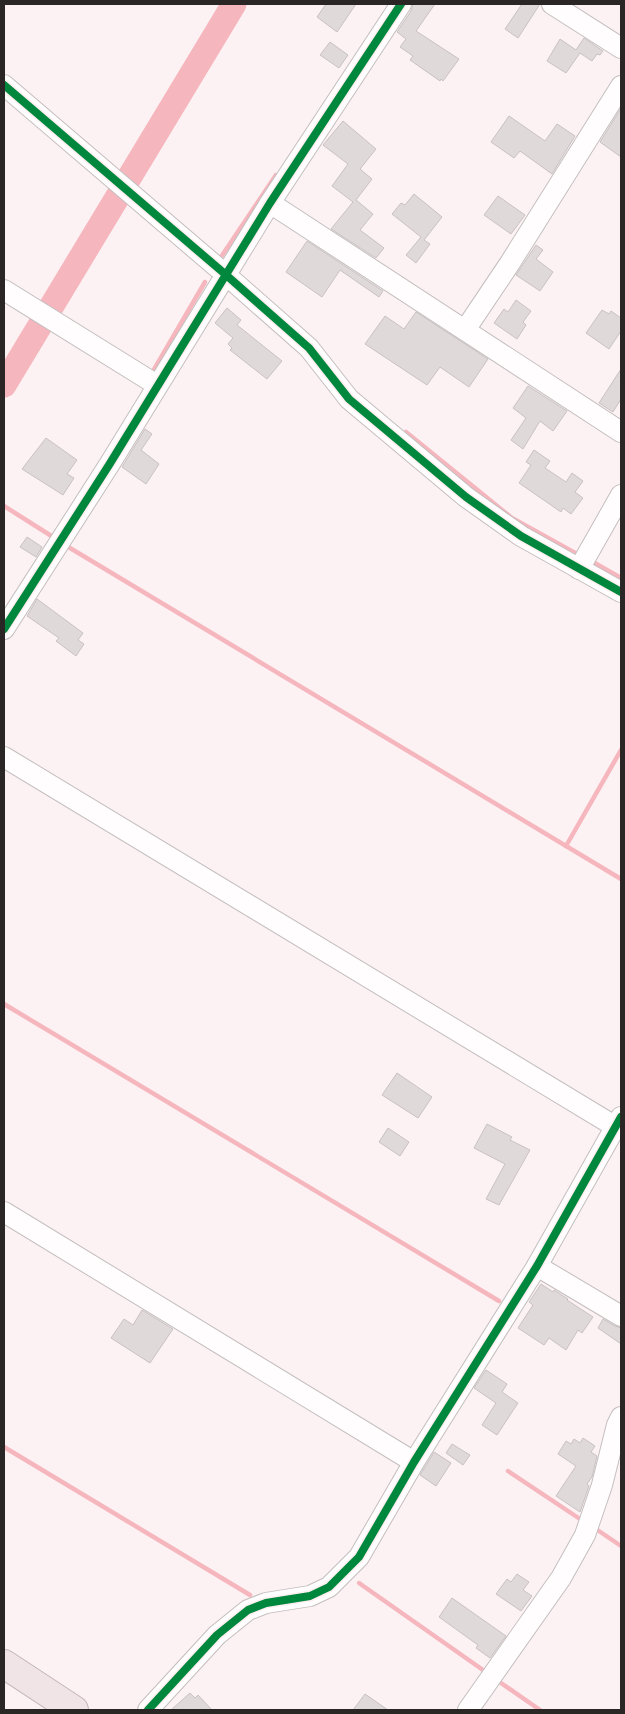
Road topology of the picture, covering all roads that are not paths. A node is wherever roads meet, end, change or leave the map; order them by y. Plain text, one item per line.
1 (401, 4) edge
2 (552, 4) edge
3 (621, 48) edge
4 (4, 85) edge
5 (620, 93) edge
6 (270, 203) junction
7 (225, 274) junction
8 (4, 290) edge
9 (465, 330) junction
10 (157, 385) junction
11 (621, 432) edge
12 (621, 495) edge
13 (579, 569) junction
14 (621, 592) edge
15 (4, 629) edge
16 (4, 757) edge
17 (618, 1122) edge
18 (4, 1212) edge
19 (537, 1266) junction
20 (621, 1316) edge
21 (621, 1417) edge
22 (414, 1462) junction
23 (4, 1664) edge
24 (74, 1710) edge
25 (148, 1710) edge
26 (468, 1710) edge

1 - 6 street
2 - 3 street
4 - 7 street
5 - 9 street
6 - 7 street
6 - 9 street
7 - 10 street
7 - 13 street
8 - 10 street
9 - 11 street
10 - 15 street
12 - 13 street
13 - 14 street
16 - 17 street
17 - 19 street
18 - 22 street
19 - 20 street
19 - 22 street
21 - 26 street
22 - 25 street
23 - 24 highway

